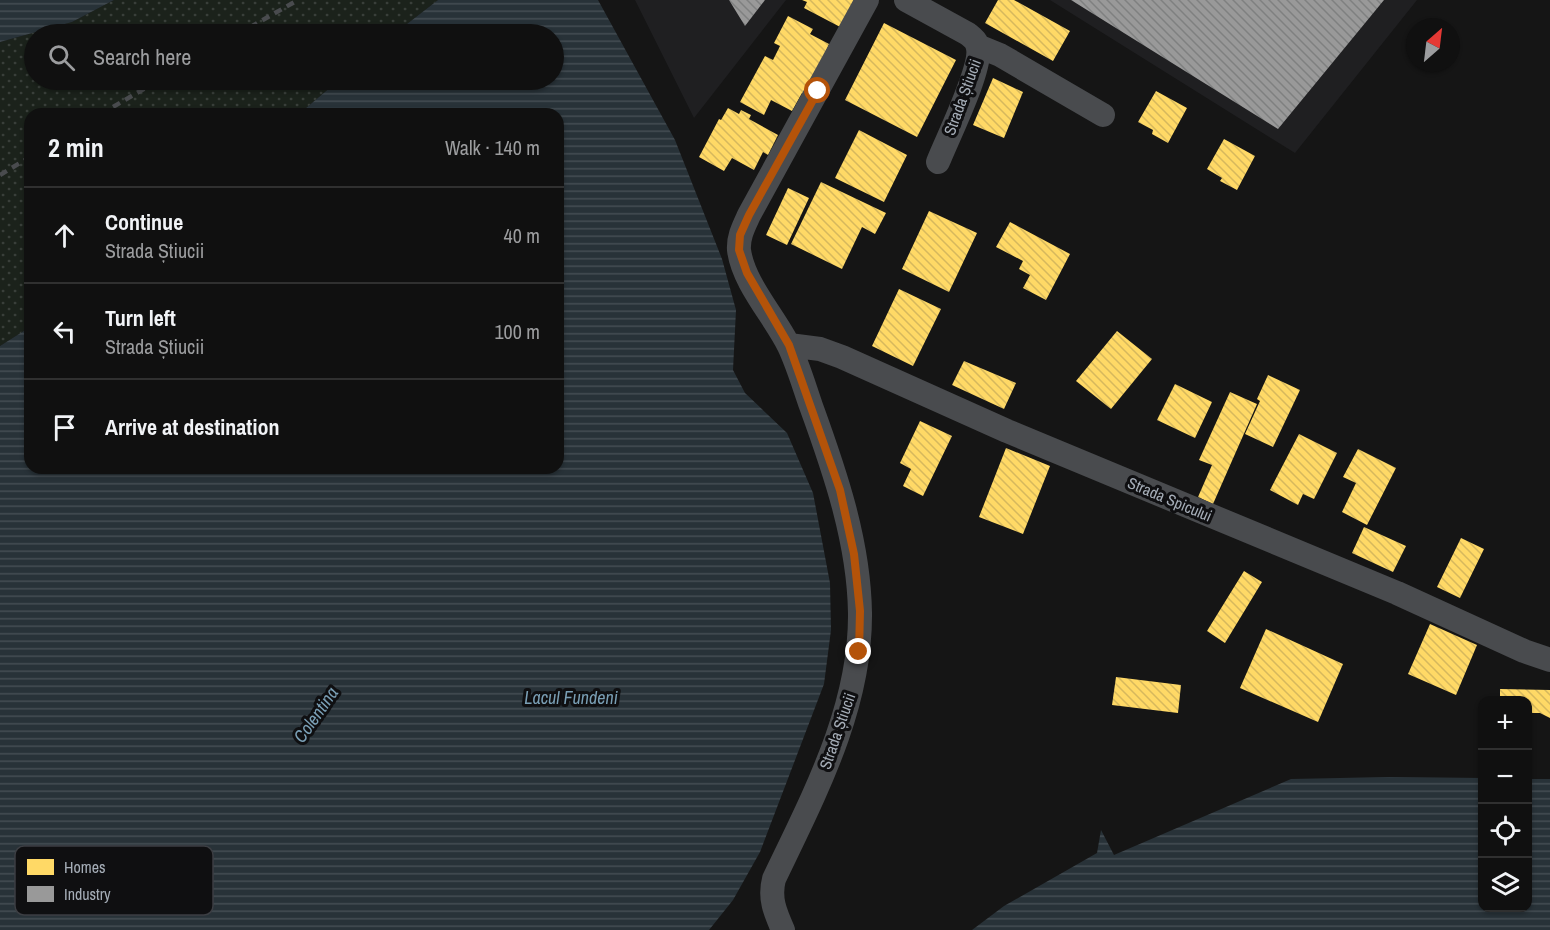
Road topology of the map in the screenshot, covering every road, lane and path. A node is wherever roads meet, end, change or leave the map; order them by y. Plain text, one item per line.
1 (867, 0) edge
2 (906, 0) edge
3 (978, 46) junction
4 (1103, 115) dead end
5 (938, 162) dead end
6 (789, 345) junction
7 (1550, 660) edge
8 (783, 930) edge

1 - 6 street, Strada Știucii
2 - 3 street, Strada Știucii
3 - 4 street
3 - 5 street, Strada Știucii
6 - 7 street, Strada Spicului
6 - 8 street, Strada Știucii

